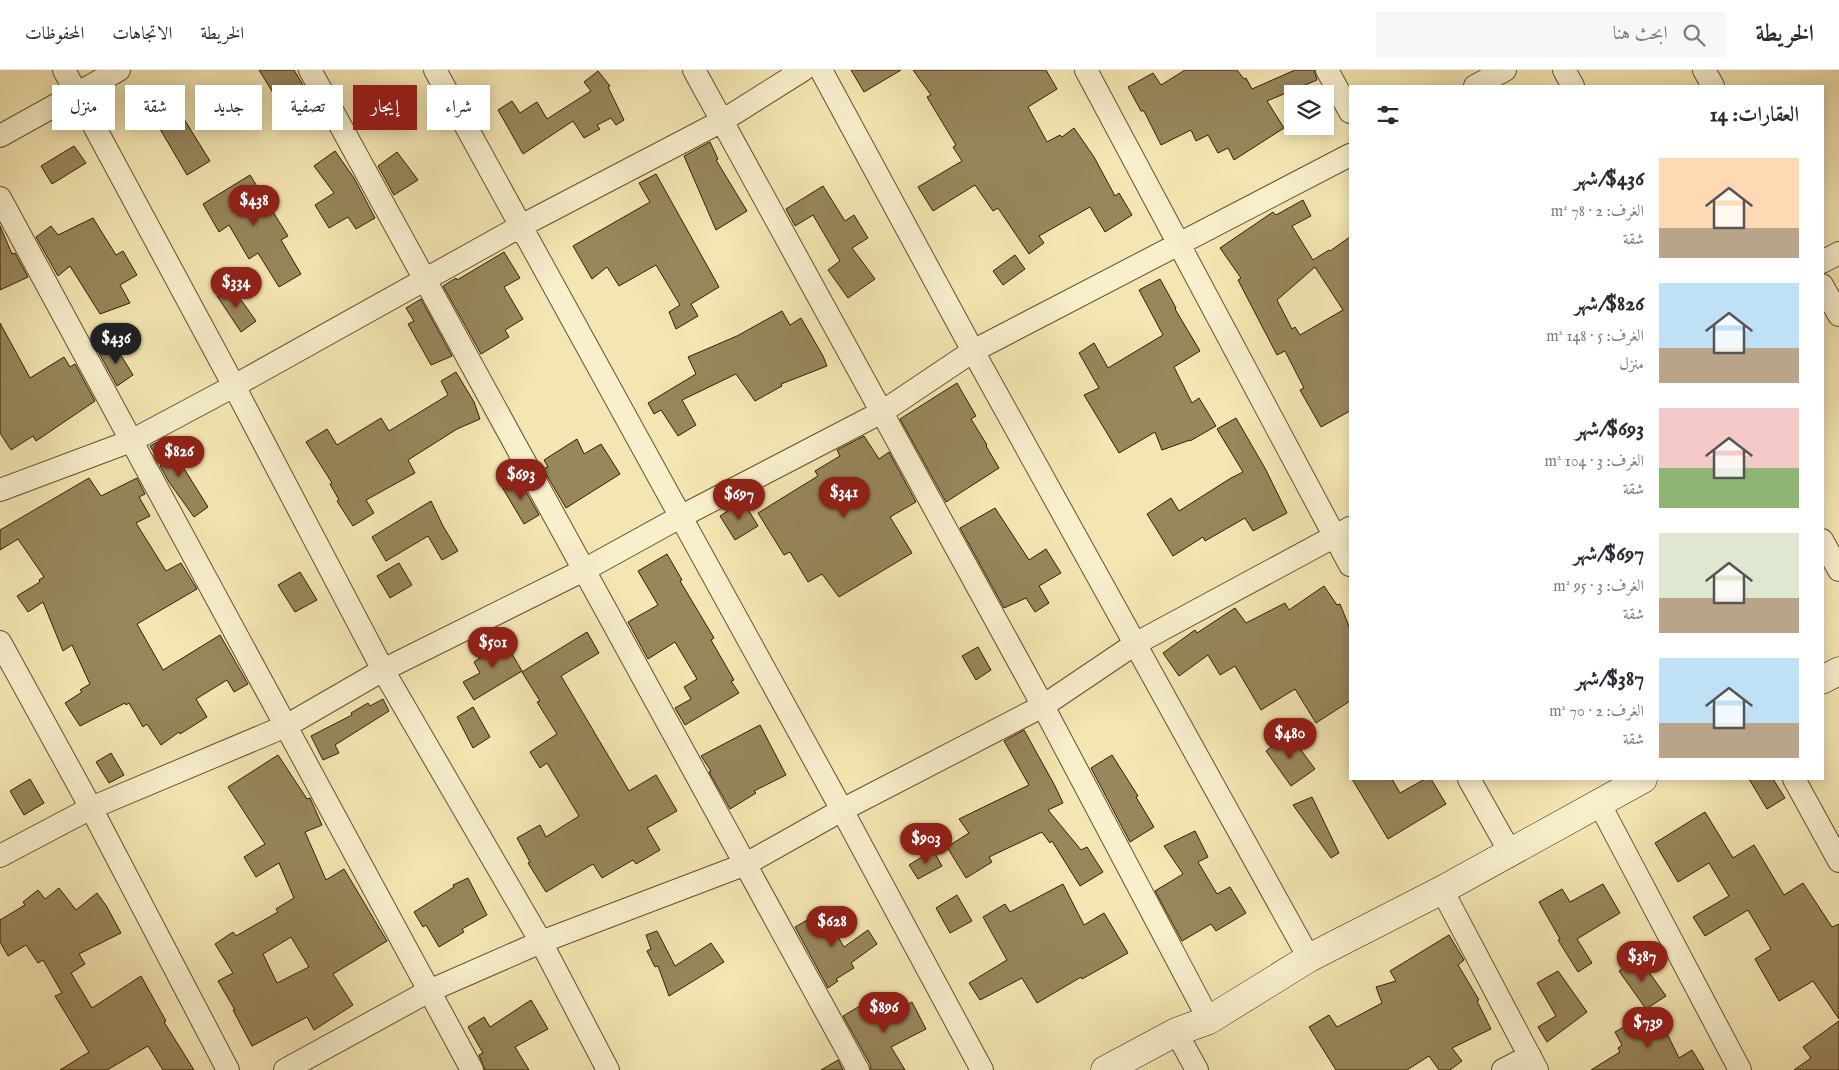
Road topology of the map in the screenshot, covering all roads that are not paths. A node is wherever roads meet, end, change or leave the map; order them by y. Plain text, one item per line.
1 (64, 70) edge
2 (119, 70) edge
3 (310, 70) edge
4 (435, 70) edge
5 (694, 70) edge
6 (803, 70) edge
7 (822, 70) edge
8 (1086, 70) edge
9 (1327, 70) edge
10 (1505, 70) edge
11 (1564, 70) edge
12 (1704, 70) edge
13 (72, 85) edge
14 (92, 85) edge
15 (1477, 85) edge
16 (1572, 85) edge
17 (1712, 85) edge
18 (52, 107) edge
19 (1349, 110) edge
20 (722, 121) junction
21 (95, 130) edge
22 (0, 136) edge
23 (1349, 155) edge
24 (0, 198) edge
25 (521, 226) junction
26 (1178, 245) junction
27 (1839, 253) edge
28 (1824, 261) edge
29 (424, 280) junction
30 (1824, 289) edge
31 (1839, 315) edge
32 (973, 351) junction
33 (234, 386) junction
34 (882, 412) junction
35 (131, 441) junction
36 (0, 490) edge
37 (680, 517) junction
38 (1342, 532) edge
39 (1824, 544) edge
40 (1349, 561) edge
41 (584, 570) junction
42 (1839, 570) edge
43 (0, 642) edge
44 (1135, 644) junction
45 (383, 670) junction
46 (1839, 671) edge
47 (1824, 679) edge
48 (1043, 706) junction
49 (286, 726) junction
50 (1470, 780) edge
51 (1641, 780) edge
52 (1795, 780) edge
53 (1599, 803) junction
54 (91, 808) junction
55 (842, 810) junction
56 (1510, 852) junction
57 (0, 856) edge
58 (1839, 861) edge
59 (746, 864) junction
60 (1442, 890) junction
61 (541, 942) junction
62 (1308, 958) junction
63 (429, 991) junction
64 (1209, 1020) junction
65 (1176, 1032) junction
66 (1533, 1063) edge
67 (228, 1070) edge
68 (285, 1070) edge
69 (472, 1070) edge
70 (608, 1070) edge
71 (858, 1070) edge
72 (982, 1070) edge
73 (1105, 1070) edge
74 (1197, 1070) edge
75 (1503, 1070) edge
76 (1740, 1070) edge

1 - 13 street
2 - 14 street
3 - 29 street
4 - 25 street
5 - 20 street
6 - 20 street
7 - 32 street
8 - 26 street
9 - 19 street
10 - 15 street
11 - 16 street
12 - 17 street
18 - 22 street
20 - 25 street
20 - 34 street
21 - 33 street
23 - 26 street
24 - 35 street
25 - 29 street
25 - 37 street
26 - 32 street
26 - 38 street
27 - 28 street
29 - 33 street
29 - 41 street
30 - 31 street
32 - 34 street
32 - 44 street
33 - 35 street
33 - 45 street
34 - 37 street
34 - 48 street
35 - 36 street
35 - 49 street
37 - 41 street
37 - 55 street
38 - 40 street
38 - 44 street
39 - 42 street
41 - 45 street
41 - 59 street
43 - 54 street
44 - 48 street
44 - 62 street
45 - 49 street
45 - 61 street
46 - 47 street
48 - 55 street
48 - 64 street
49 - 54 street
49 - 63 street
50 - 56 street
51 - 53 street
52 - 58 street
53 - 56 street
53 - 76 street
54 - 57 street
54 - 67 street
55 - 59 street
55 - 72 street
56 - 60 street
59 - 61 street
59 - 71 street
60 - 62 street
60 - 66 street
61 - 63 street
61 - 70 street
62 - 64 street
63 - 68 street
63 - 69 street
64 - 65 street
65 - 73 street
65 - 74 street
66 - 75 street

